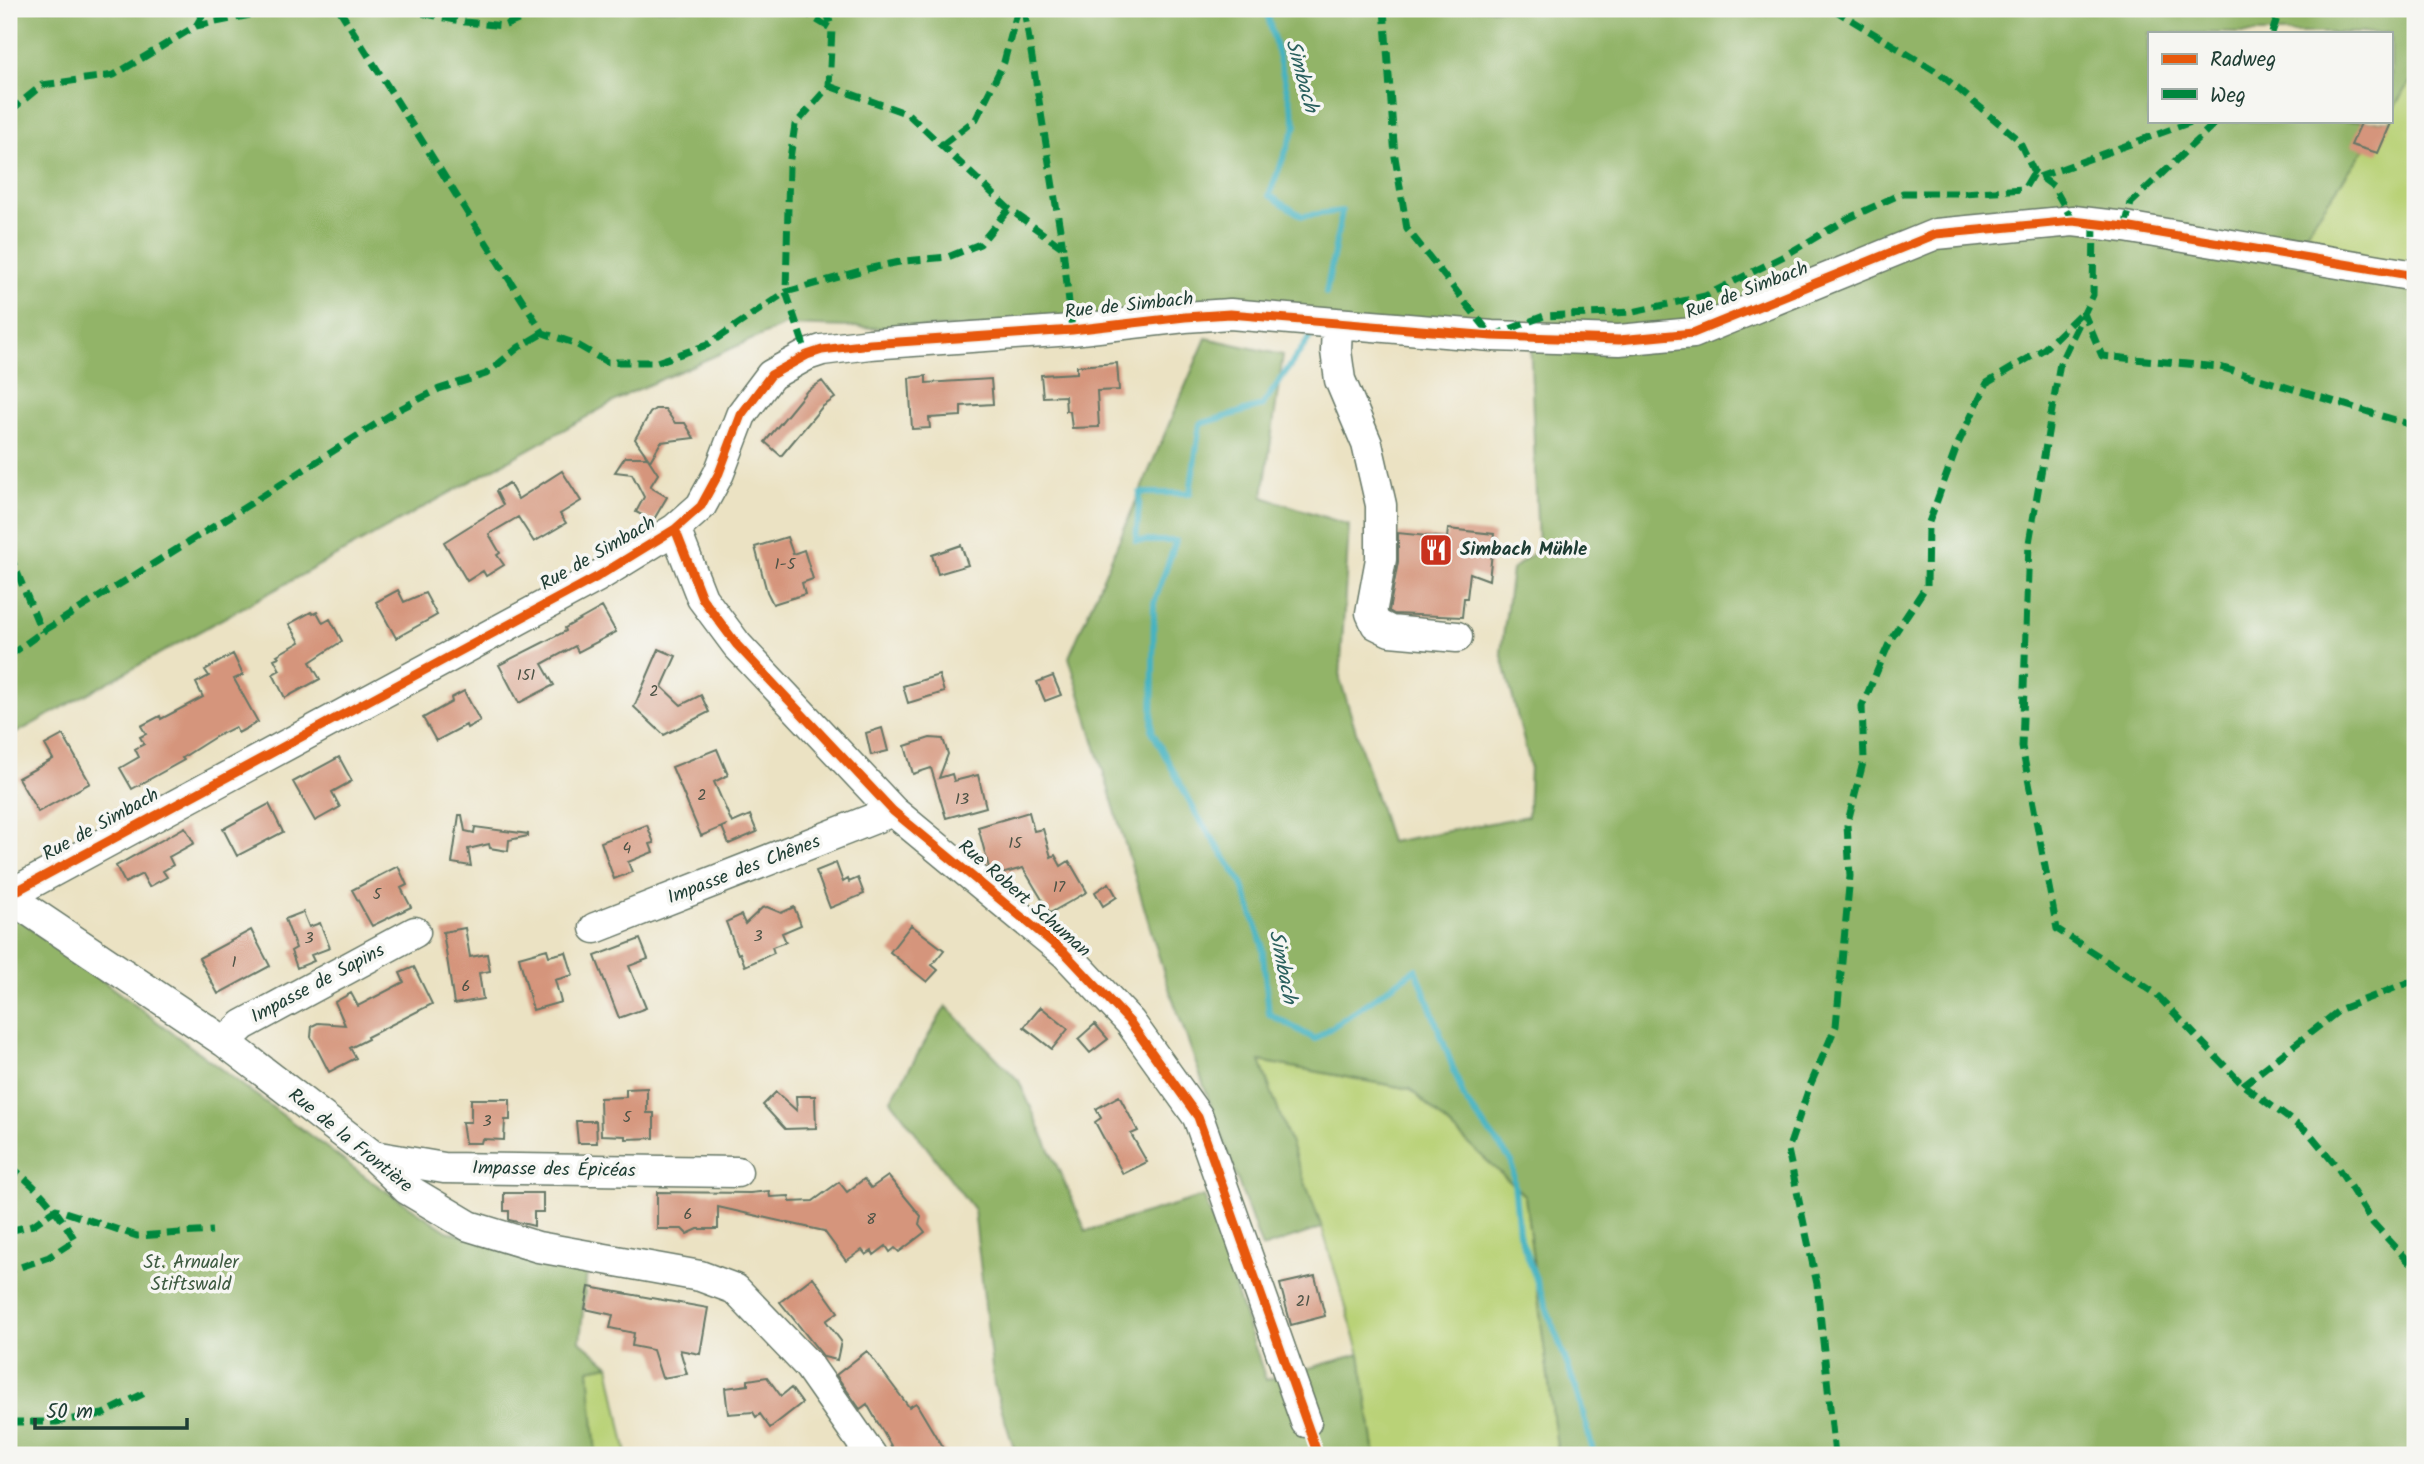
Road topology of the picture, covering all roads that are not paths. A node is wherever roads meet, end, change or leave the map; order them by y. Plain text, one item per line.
1 (2415, 276) edge
2 (1337, 323) junction
3 (675, 529) junction
4 (1457, 638) dead end
5 (893, 811) junction
6 (9, 896) edge
7 (595, 928) dead end
8 (415, 932) dead end
9 (225, 1042) junction
10 (373, 1156) junction
11 (737, 1172) dead end
12 (1306, 1422) dead end
13 (871, 1455) edge

1 - 2 street, Rue de Simbach
2 - 3 street, Rue de Simbach
2 - 4 street
3 - 5 street, Rue Robert Schuman
3 - 6 street, Rue de Simbach
5 - 7 street, Impasse des Chênes
5 - 12 street, Rue Robert Schuman
6 - 9 street, Rue de la Frontière
8 - 9 street, Impasse de Sapins
9 - 10 street, Rue de la Frontière
10 - 11 street, Impasse des Épicéas
10 - 13 street, Rue de la Frontière

